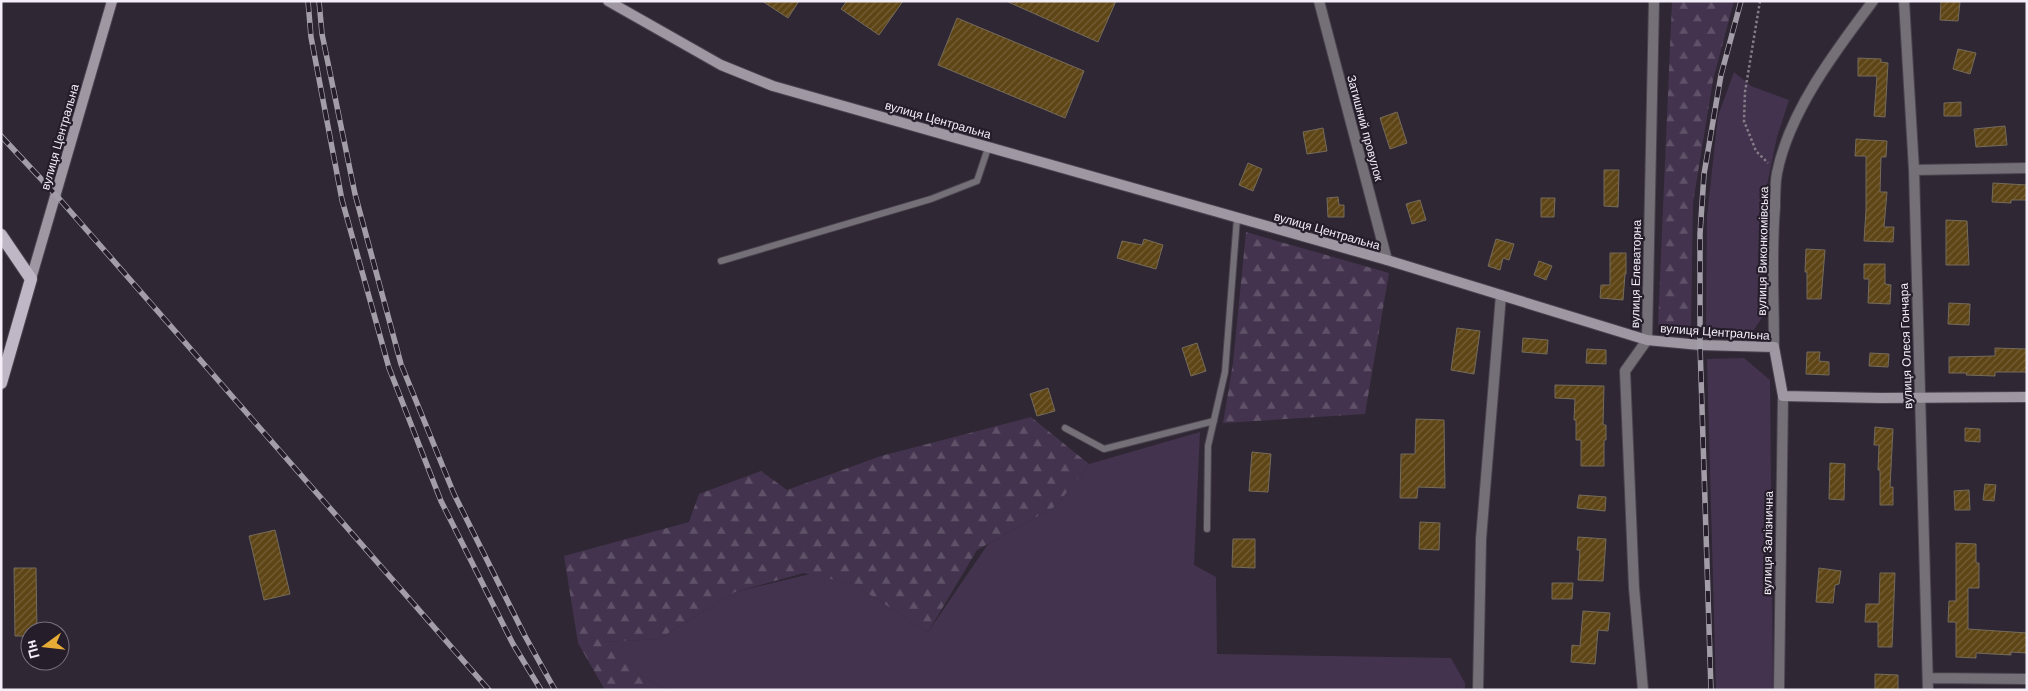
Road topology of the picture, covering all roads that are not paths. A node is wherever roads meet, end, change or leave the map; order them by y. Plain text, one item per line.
1 (112, 1) edge
2 (608, 1) edge
3 (1319, 1) edge
4 (1654, 1) edge
5 (1873, 1) edge
6 (1904, 1) edge
7 (988, 148) junction
8 (2027, 168) edge
9 (1914, 170) junction
10 (1237, 218) junction
11 (1, 235) edge
12 (1387, 260) junction
13 (721, 261) dead end
14 (31, 279) junction
15 (1501, 295) junction
16 (1647, 340) junction
17 (1774, 347) junction
18 (1, 383) edge
19 (1783, 396) junction
20 (2027, 397) edge
21 (1920, 398) junction
22 (1214, 421) junction
23 (1065, 428) dead end
24 (1207, 529) dead end
25 (1928, 678) junction
26 (2027, 679) edge
27 (1478, 690) edge
28 (1643, 690) edge
29 (1779, 690) edge
30 (1928, 690) edge

1 - 14 main road, вулиця Центральна
2 - 7 main road, вулиця Центральна
3 - 12 street, Затишний провулок
4 - 16 street, вулиця Елеваторна
5 - 17 street, вулиця Виконкомівська
6 - 9 street, вулиця Олеся Гончара
7 - 10 main road, вулиця Центральна
7 - 13 lane
8 - 9 street
9 - 21 street, вулиця Олеся Гончара
10 - 12 main road, вулиця Центральна
10 - 22 lane
11 - 14 main road
12 - 15 main road, вулиця Центральна
14 - 18 main road
15 - 16 main road, вулиця Центральна
15 - 27 street
16 - 17 main road, вулиця Центральна
16 - 28 street, вулиця Елеваторна
17 - 19 main road, вулиця Центральна
19 - 21 main road
19 - 29 street, вулиця Залізнична
20 - 21 main road
21 - 25 street, вулиця Олеся Гончара
22 - 23 lane
22 - 24 lane
25 - 26 street
25 - 30 street, вулиця Олеся Гончара

